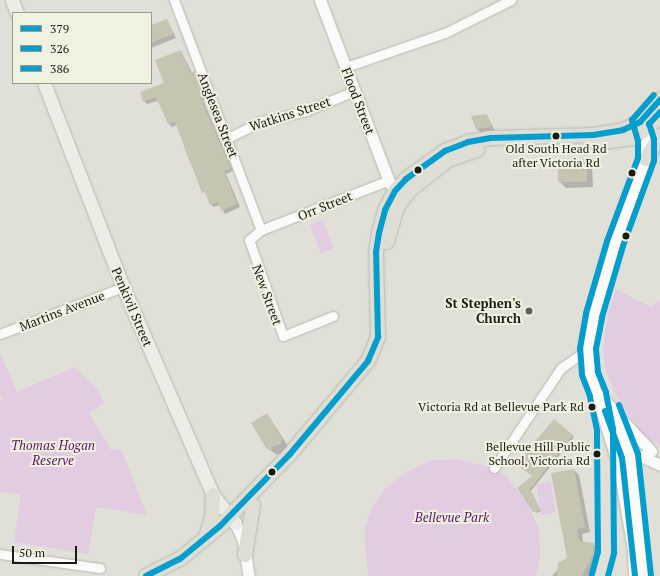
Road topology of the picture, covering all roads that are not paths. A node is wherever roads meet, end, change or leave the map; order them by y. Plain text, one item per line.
1 (12, 0) edge
2 (174, 0) edge
3 (320, 0) edge
4 (511, 0) edge
5 (17, 12) edge
6 (346, 67) junction
7 (44, 84) edge
8 (354, 91) junction
9 (660, 100) edge
10 (660, 117) edge
11 (642, 127) junction
12 (660, 136) edge
13 (226, 139) junction
14 (646, 159) junction
15 (395, 190) junction
16 (261, 230) junction
17 (123, 287) junction
18 (333, 316) dead end
19 (0, 334) edge
20 (588, 349) junction
21 (598, 394) junction
22 (613, 409) junction
23 (630, 453) junction
24 (655, 454) edge
25 (616, 456) junction
26 (660, 465) edge
27 (494, 468) dead end
28 (213, 495) junction
29 (253, 506) junction
30 (232, 520) junction
31 (205, 539) junction
32 (0, 554) edge
33 (245, 555) junction
34 (100, 568) dead end
35 (641, 575) edge
36 (146, 576) edge
37 (167, 576) edge
38 (249, 576) edge

1 - 5 main road
2 - 13 street, Anglesea Street
3 - 6 street, Flood Street
4 - 6 street
6 - 8 street, Flood Street
7 - 17 main road, Penkivil Street
8 - 13 street, Watkins Street
8 - 15 street, Flood Street
9 - 11 main road
10 - 11 main road
11 - 14 street
11 - 15 main road
12 - 14 main road
13 - 16 street, Anglesea Street
14 - 20 street
15 - 16 street, Orr Street
15 - 29 main road
15 - 30 main road
16 - 18 street, New Street
17 - 19 street, Martins Avenue
17 - 28 main road, Penkivil Street
20 - 21 street
20 - 27 street
21 - 22 street
21 - 25 street
22 - 23 street
22 - 24 street
23 - 24 street
23 - 25 street
23 - 26 street
23 - 35 street
25 - 35 street
28 - 30 main road, Penkivil Street
28 - 31 main road
29 - 30 main road
29 - 33 main road
30 - 31 main road
30 - 33 street
30 - 37 main road
31 - 36 main road
32 - 34 street
33 - 38 street

